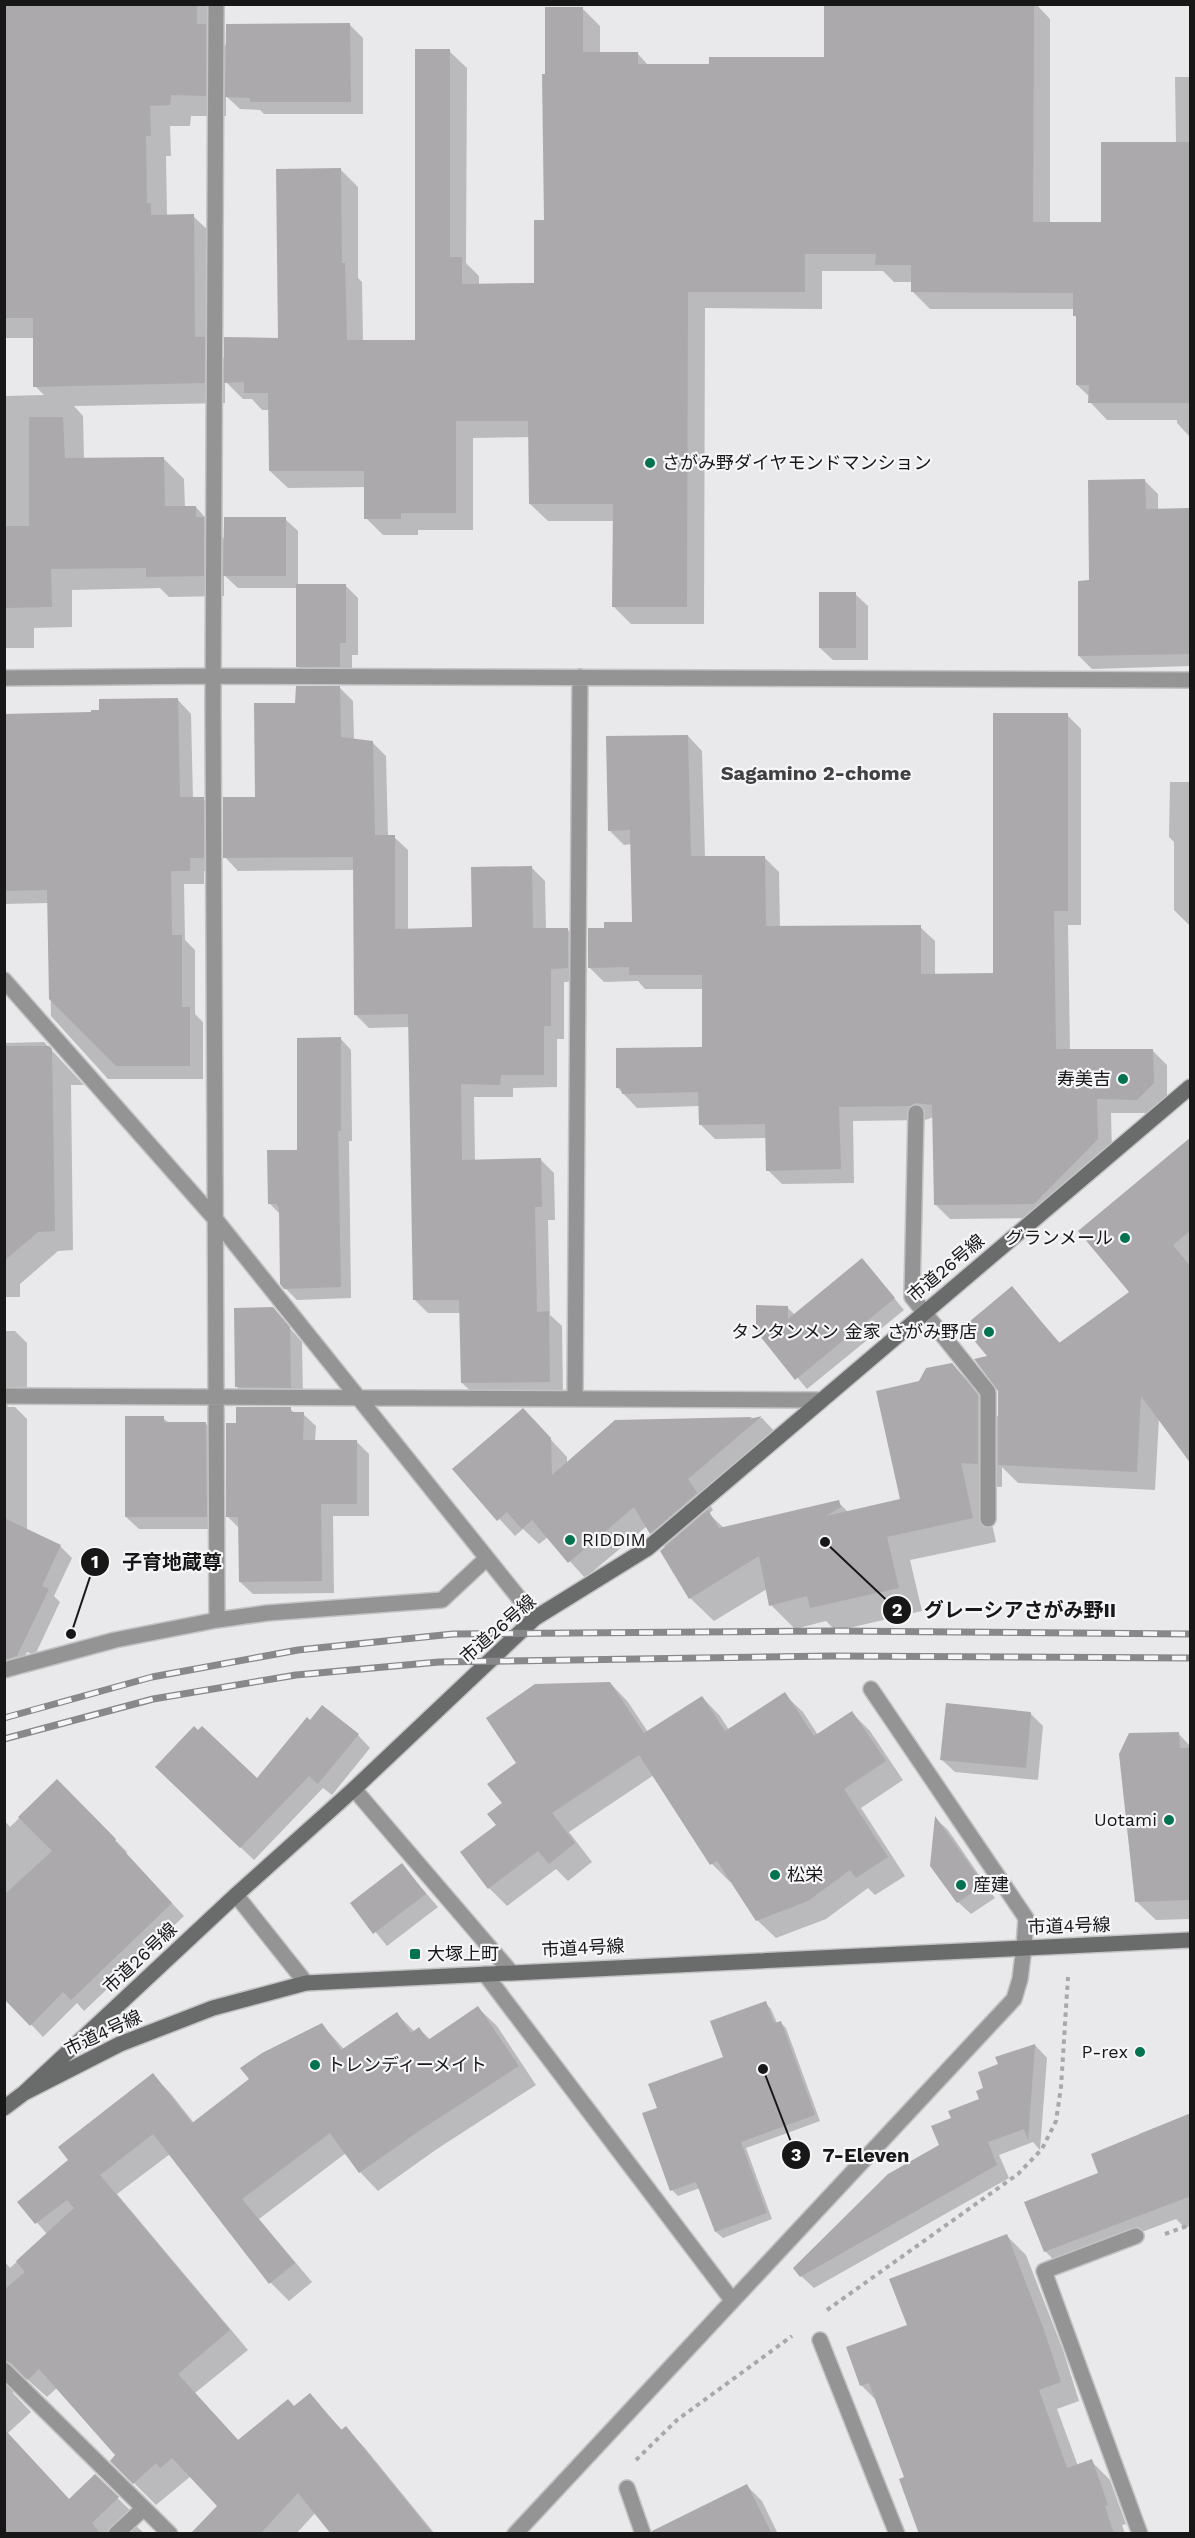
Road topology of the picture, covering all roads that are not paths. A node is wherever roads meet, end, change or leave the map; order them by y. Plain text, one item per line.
1 (216, 4) edge
2 (213, 676) junction
3 (580, 677) junction
4 (4, 678) edge
5 (1191, 680) edge
6 (4, 980) edge
7 (1191, 1087) edge
8 (916, 1113) dead end
9 (216, 1220) junction
10 (924, 1312) junction
11 (216, 1395) junction
12 (4, 1396) edge
13 (357, 1396) junction
14 (575, 1398) junction
15 (821, 1400) junction
16 (988, 1519) dead end
17 (487, 1558) junction
18 (535, 1618) junction
19 (218, 1620) junction
20 (4, 1670) edge
21 (871, 1689) dead end
22 (354, 1789) junction
23 (236, 1895) junction
24 (1190, 1941) edge
25 (1024, 1947) junction
26 (510, 1971) junction
27 (485, 1974) junction
28 (306, 1983) junction
29 (24, 2093) junction
30 (4, 2108) edge
31 (1136, 2236) dead end
32 (732, 2300) junction
33 (820, 2340) dead end
34 (4, 2370) edge
35 (627, 2488) dead end
36 (144, 2508) junction
37 (116, 2534) edge
38 (170, 2534) edge
39 (514, 2534) edge
40 (643, 2534) edge
41 (897, 2534) edge
42 (1140, 2534) edge

1 - 2 street
2 - 3 street
2 - 4 street
2 - 9 street
3 - 5 street
3 - 14 street
6 - 9 street
7 - 10 street, 市道26号線
8 - 10 street
9 - 11 street
9 - 13 street
10 - 15 street, 市道26号線
10 - 16 street
11 - 12 street
11 - 13 street
11 - 19 street
13 - 14 street
13 - 17 street
14 - 15 street
15 - 18 street, 市道26号線
17 - 18 street
17 - 19 street
18 - 22 street, 市道26号線
19 - 20 street
21 - 25 street
22 - 23 street, 市道26号線
22 - 26 street
23 - 28 street
23 - 29 street, 市道26号線
24 - 25 street, 市道4号線
25 - 26 street, 市道4号線
25 - 32 street
26 - 27 street, 市道4号線
27 - 28 street, 市道4号線
27 - 32 street
28 - 29 street, 市道4号線
29 - 30 street, 市道4号線
31 - 42 street
32 - 39 street
33 - 41 street
34 - 36 street
35 - 40 street
36 - 37 street
36 - 38 street

